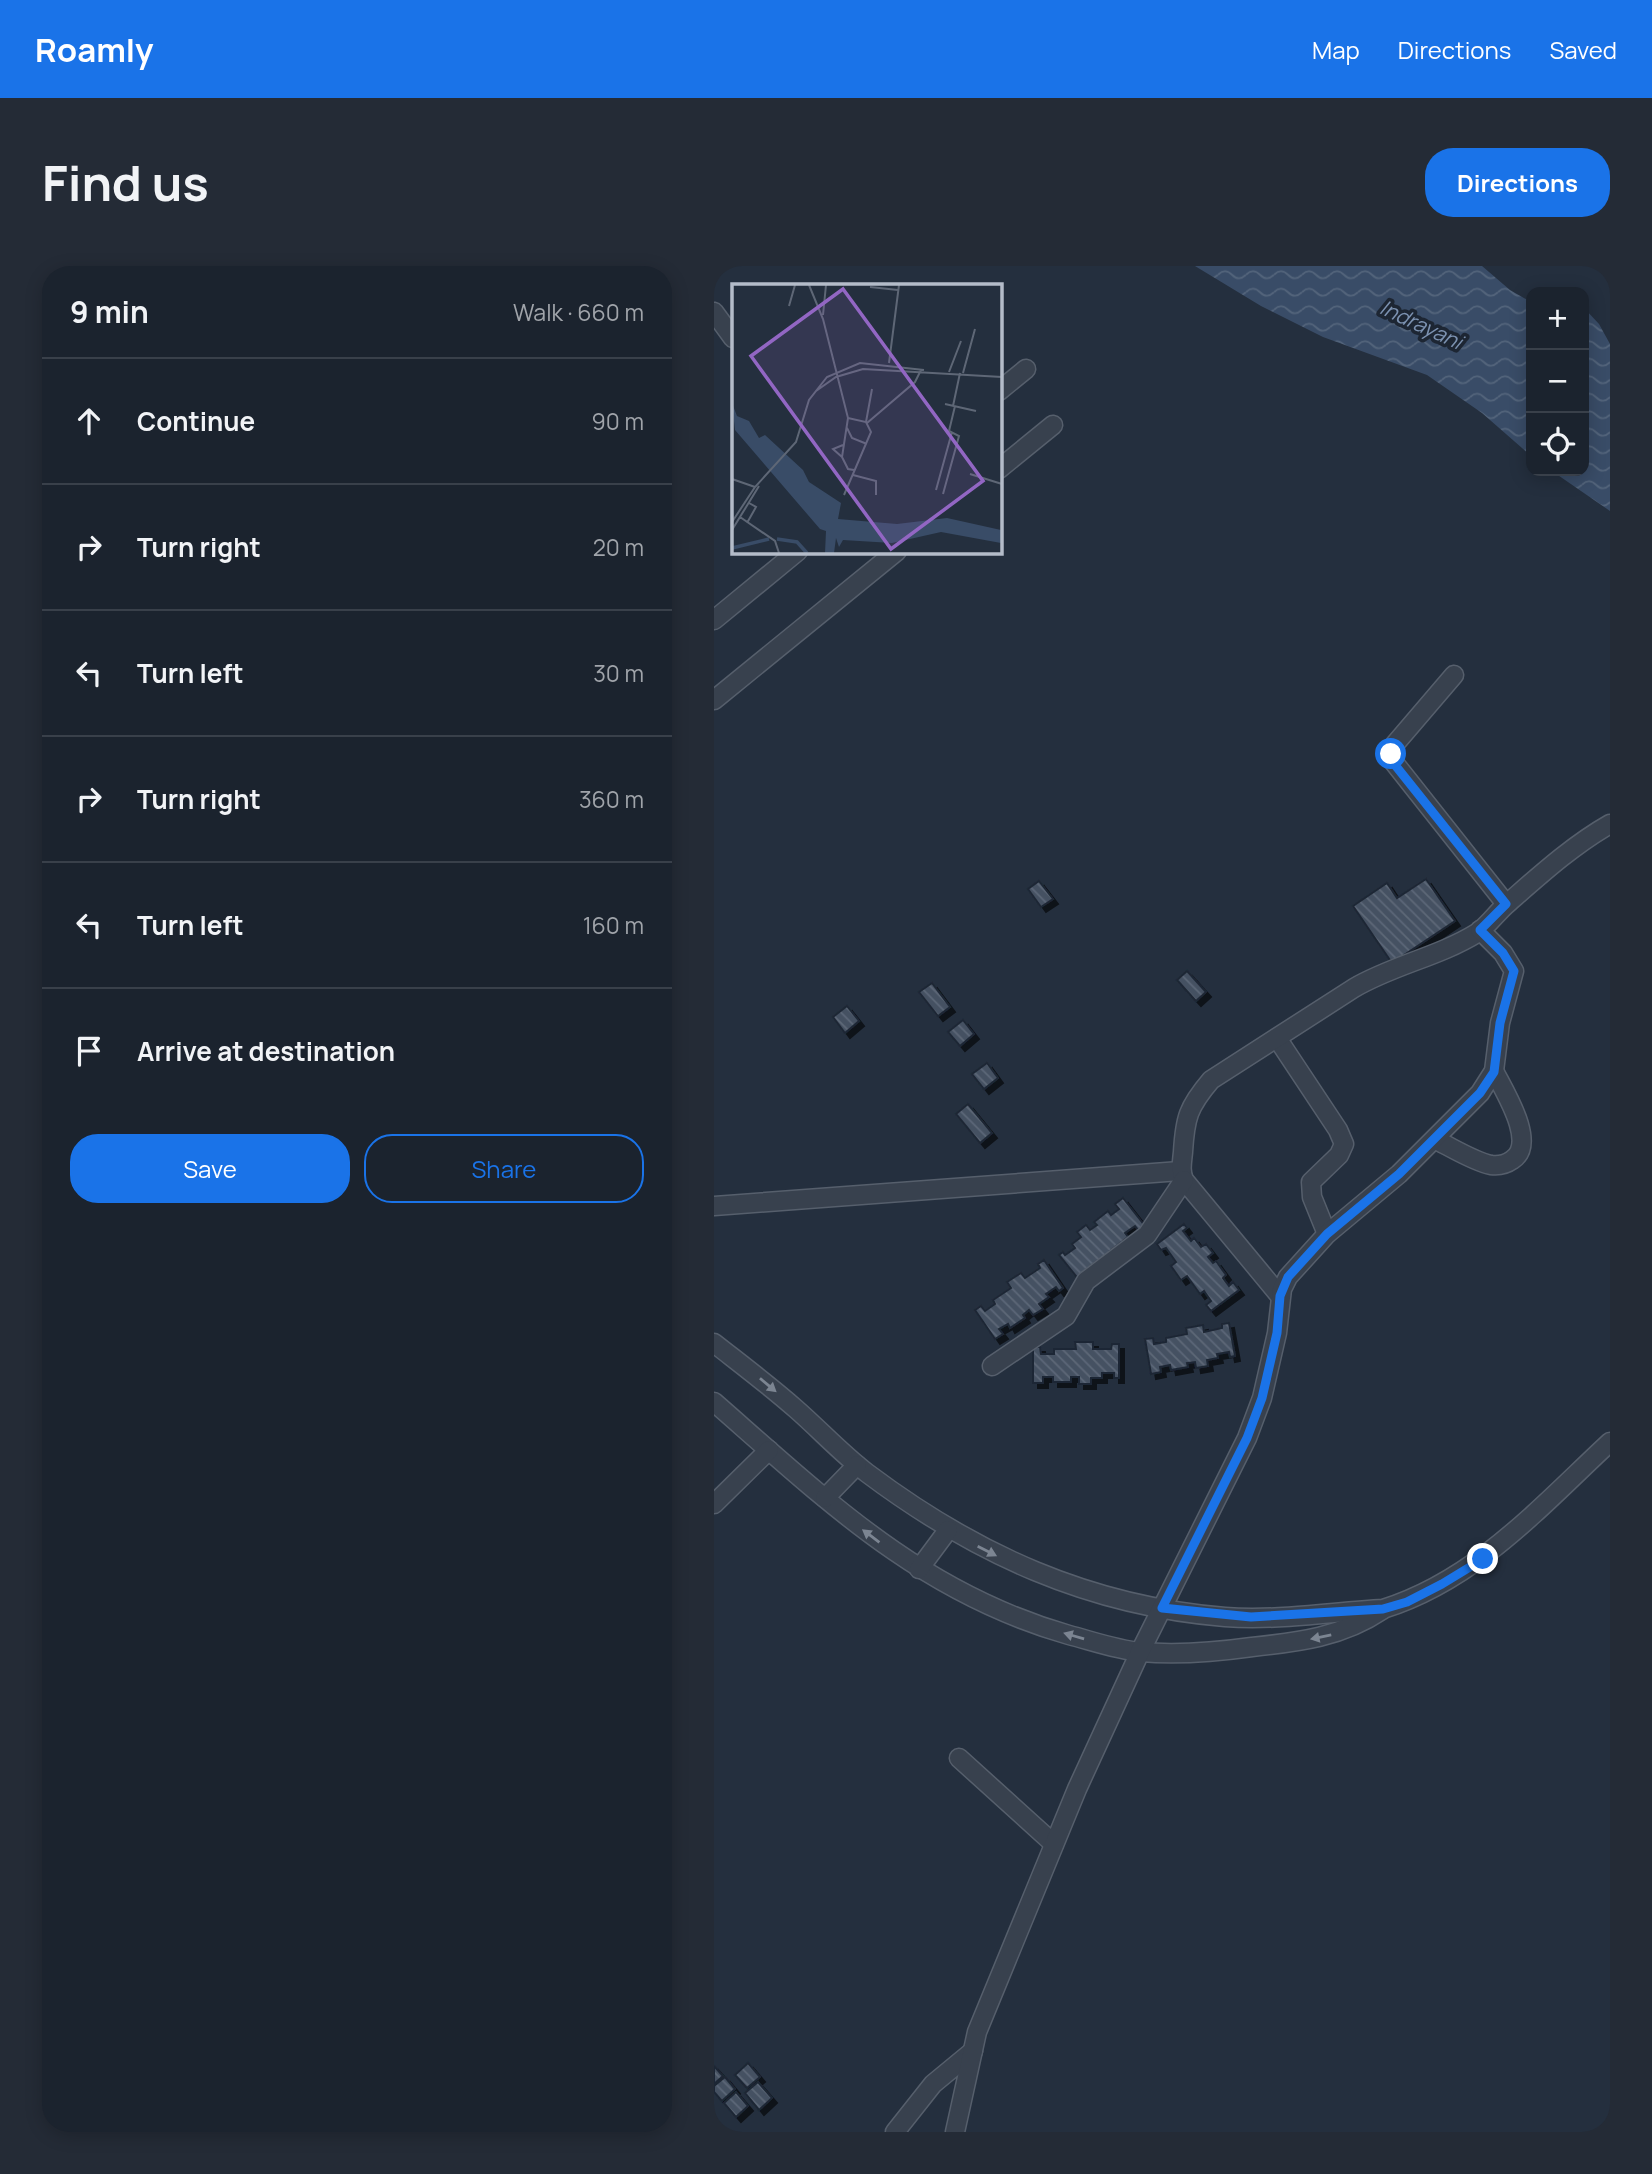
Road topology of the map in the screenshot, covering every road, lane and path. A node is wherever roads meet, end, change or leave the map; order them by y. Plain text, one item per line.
1 (714, 312) edge
2 (732, 337) edge
3 (1026, 369) dead end
4 (1001, 389) edge
5 (1053, 425) dead end
6 (1001, 467) edge
7 (796, 553) edge
8 (895, 553) edge
9 (714, 620) edge
10 (1454, 675) dead end
11 (714, 700) edge
12 (1610, 824) edge
13 (1506, 904) junction
14 (1480, 930) junction
15 (1276, 1038) junction
16 (1494, 1072) junction
17 (1436, 1140) junction
18 (1182, 1176) junction
19 (714, 1206) edge
20 (1327, 1234) junction
21 (1280, 1296) junction
22 (714, 1343) edge
23 (992, 1366) dead end
24 (714, 1402) edge
25 (1610, 1442) edge
26 (769, 1450) junction
27 (858, 1465) junction
28 (825, 1498) junction
29 (714, 1504) edge
30 (948, 1530) junction
31 (919, 1569) junction
32 (1162, 1608) junction
33 (1383, 1609) junction
34 (1140, 1652) junction
35 (958, 1758) dead end
36 (1054, 1844) junction
37 (973, 2051) junction
38 (895, 2132) edge
39 (955, 2132) edge

1 - 2 street
3 - 4 street
5 - 6 street
7 - 9 street
8 - 11 street
10 - 13 street
12 - 13 street
13 - 14 street
14 - 15 street
14 - 16 street
15 - 18 street
15 - 20 street
16 - 17 street
16 - 17 street
17 - 20 street
18 - 19 street
18 - 21 street
18 - 23 street
20 - 21 street
21 - 32 street
22 -> 27 street
24 - 26 street
25 - 33 street
26 - 28 street
26 - 29 street
27 - 28 street
27 - 30 street
31 -> 28 street
30 - 31 street
30 -> 32 street
34 -> 31 street
32 - 33 street
32 - 34 street
33 -> 34 street
34 - 36 street
35 - 36 street
36 - 37 street
37 - 38 street
37 - 39 street

